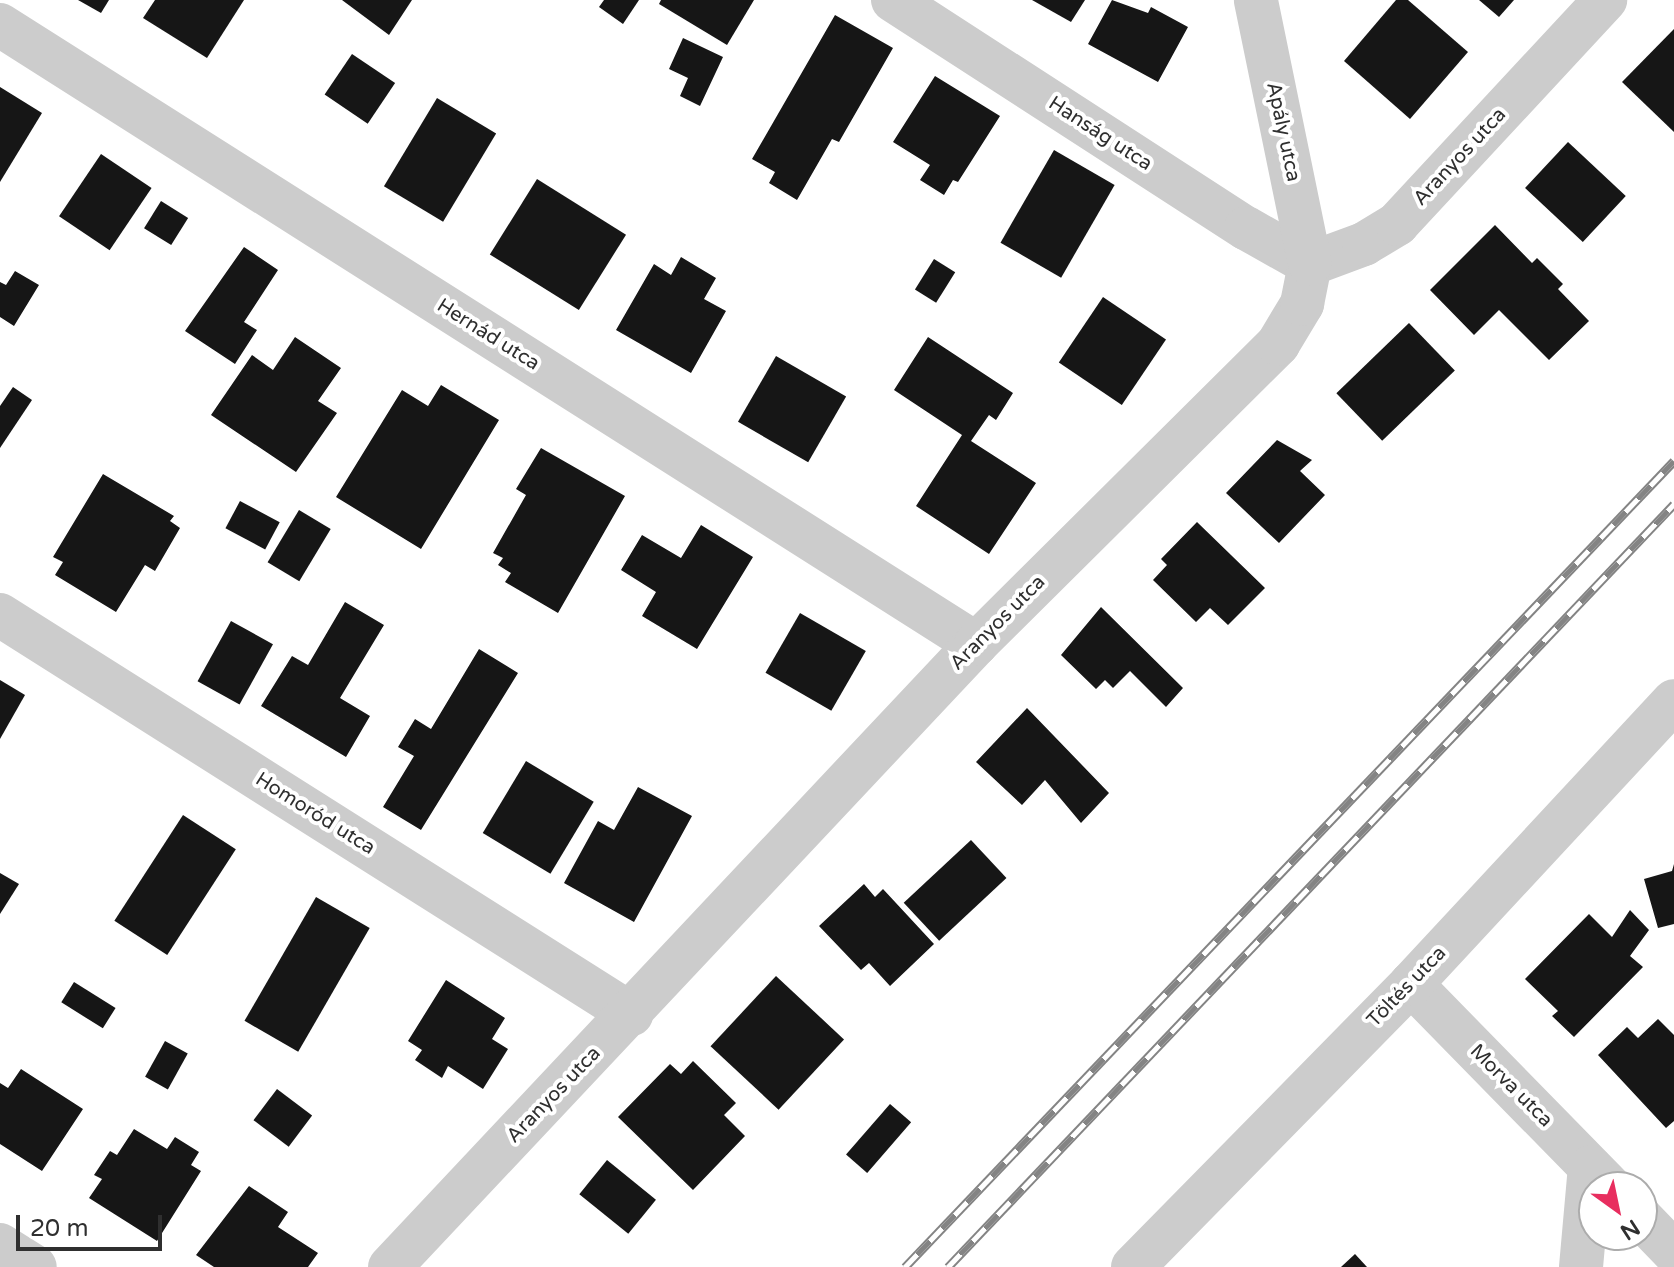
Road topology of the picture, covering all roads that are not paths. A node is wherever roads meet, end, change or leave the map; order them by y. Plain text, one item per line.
1 (893, 0) edge
2 (1256, 0) edge
3 (1605, 0) edge
4 (0, 25) edge
5 (1310, 264) junction
6 (0, 615) edge
7 (976, 644) junction
8 (1674, 701) edge
9 (1411, 984) junction
10 (631, 1014) junction
11 (1594, 1171) edge
12 (1658, 1236) edge
13 (0, 1245) edge
14 (1674, 1252) edge
15 (35, 1267) edge
16 (390, 1267) edge
17 (1133, 1267) edge

1 - 5 street, Hanság utca
2 - 5 street, Apály utca
3 - 5 street, Aranyos utca
4 - 7 street, Hernád utca
5 - 7 street, Aranyos utca
6 - 10 street, Homoród utca
7 - 10 street, Aranyos utca
8 - 9 street, Töltés utca
9 - 11 street, Morva utca
9 - 17 street, Töltés utca
10 - 16 street, Aranyos utca
12 - 14 street
13 - 15 street

